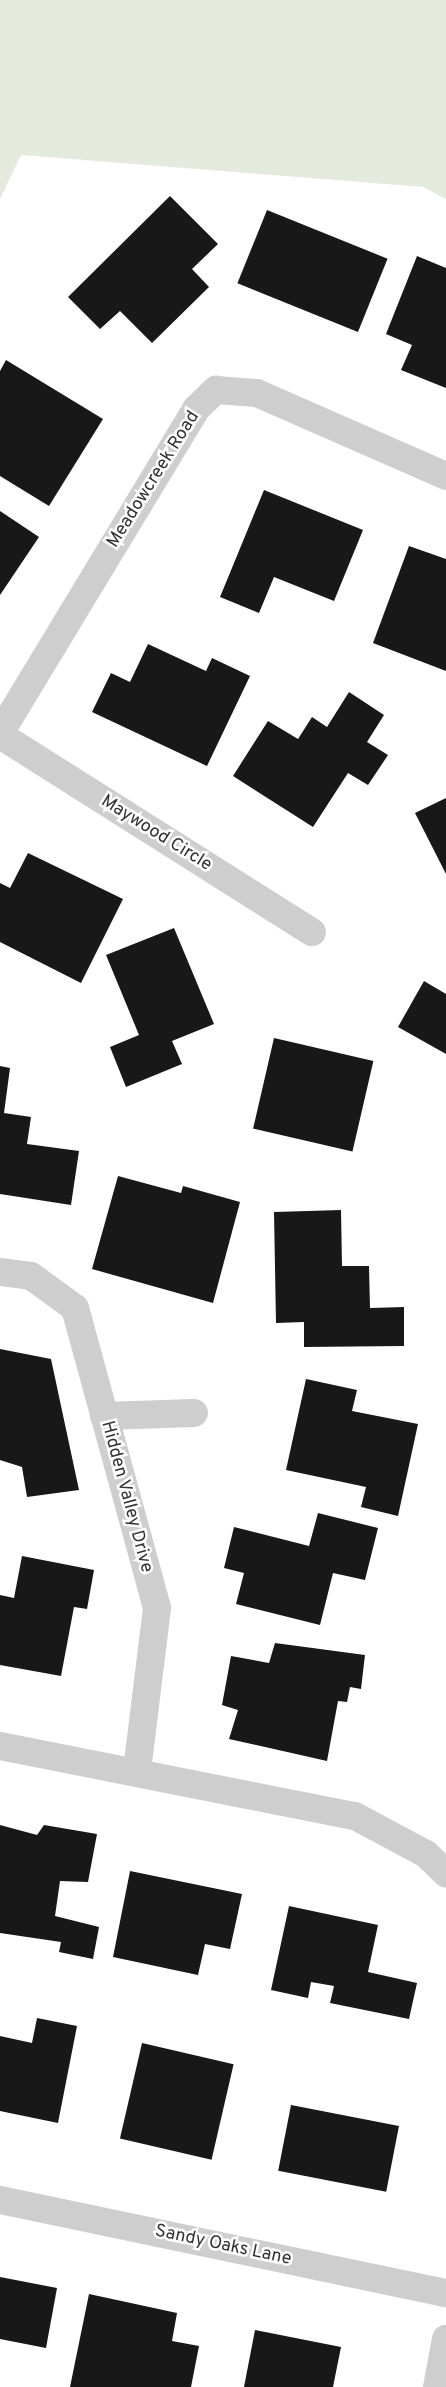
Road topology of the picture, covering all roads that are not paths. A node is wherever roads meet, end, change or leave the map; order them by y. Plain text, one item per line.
1 (446, 476) edge
2 (0, 734) edge
3 (312, 932) dead end
4 (0, 1272) edge
5 (194, 1413) dead end
6 (104, 1416) junction
7 (0, 1746) edge
8 (137, 1772) junction
9 (446, 1873) edge
10 (0, 2200) edge
11 (446, 2293) edge
12 (446, 2338) edge
13 (437, 2387) edge

1 - 2 street, Meadowcreek Road
2 - 3 street, Maywood Circle
4 - 6 street, Hidden Valley Drive
5 - 6 street
6 - 8 street, Hidden Valley Drive
7 - 8 street
8 - 9 street
10 - 11 street, Sandy Oaks Lane
12 - 13 street

